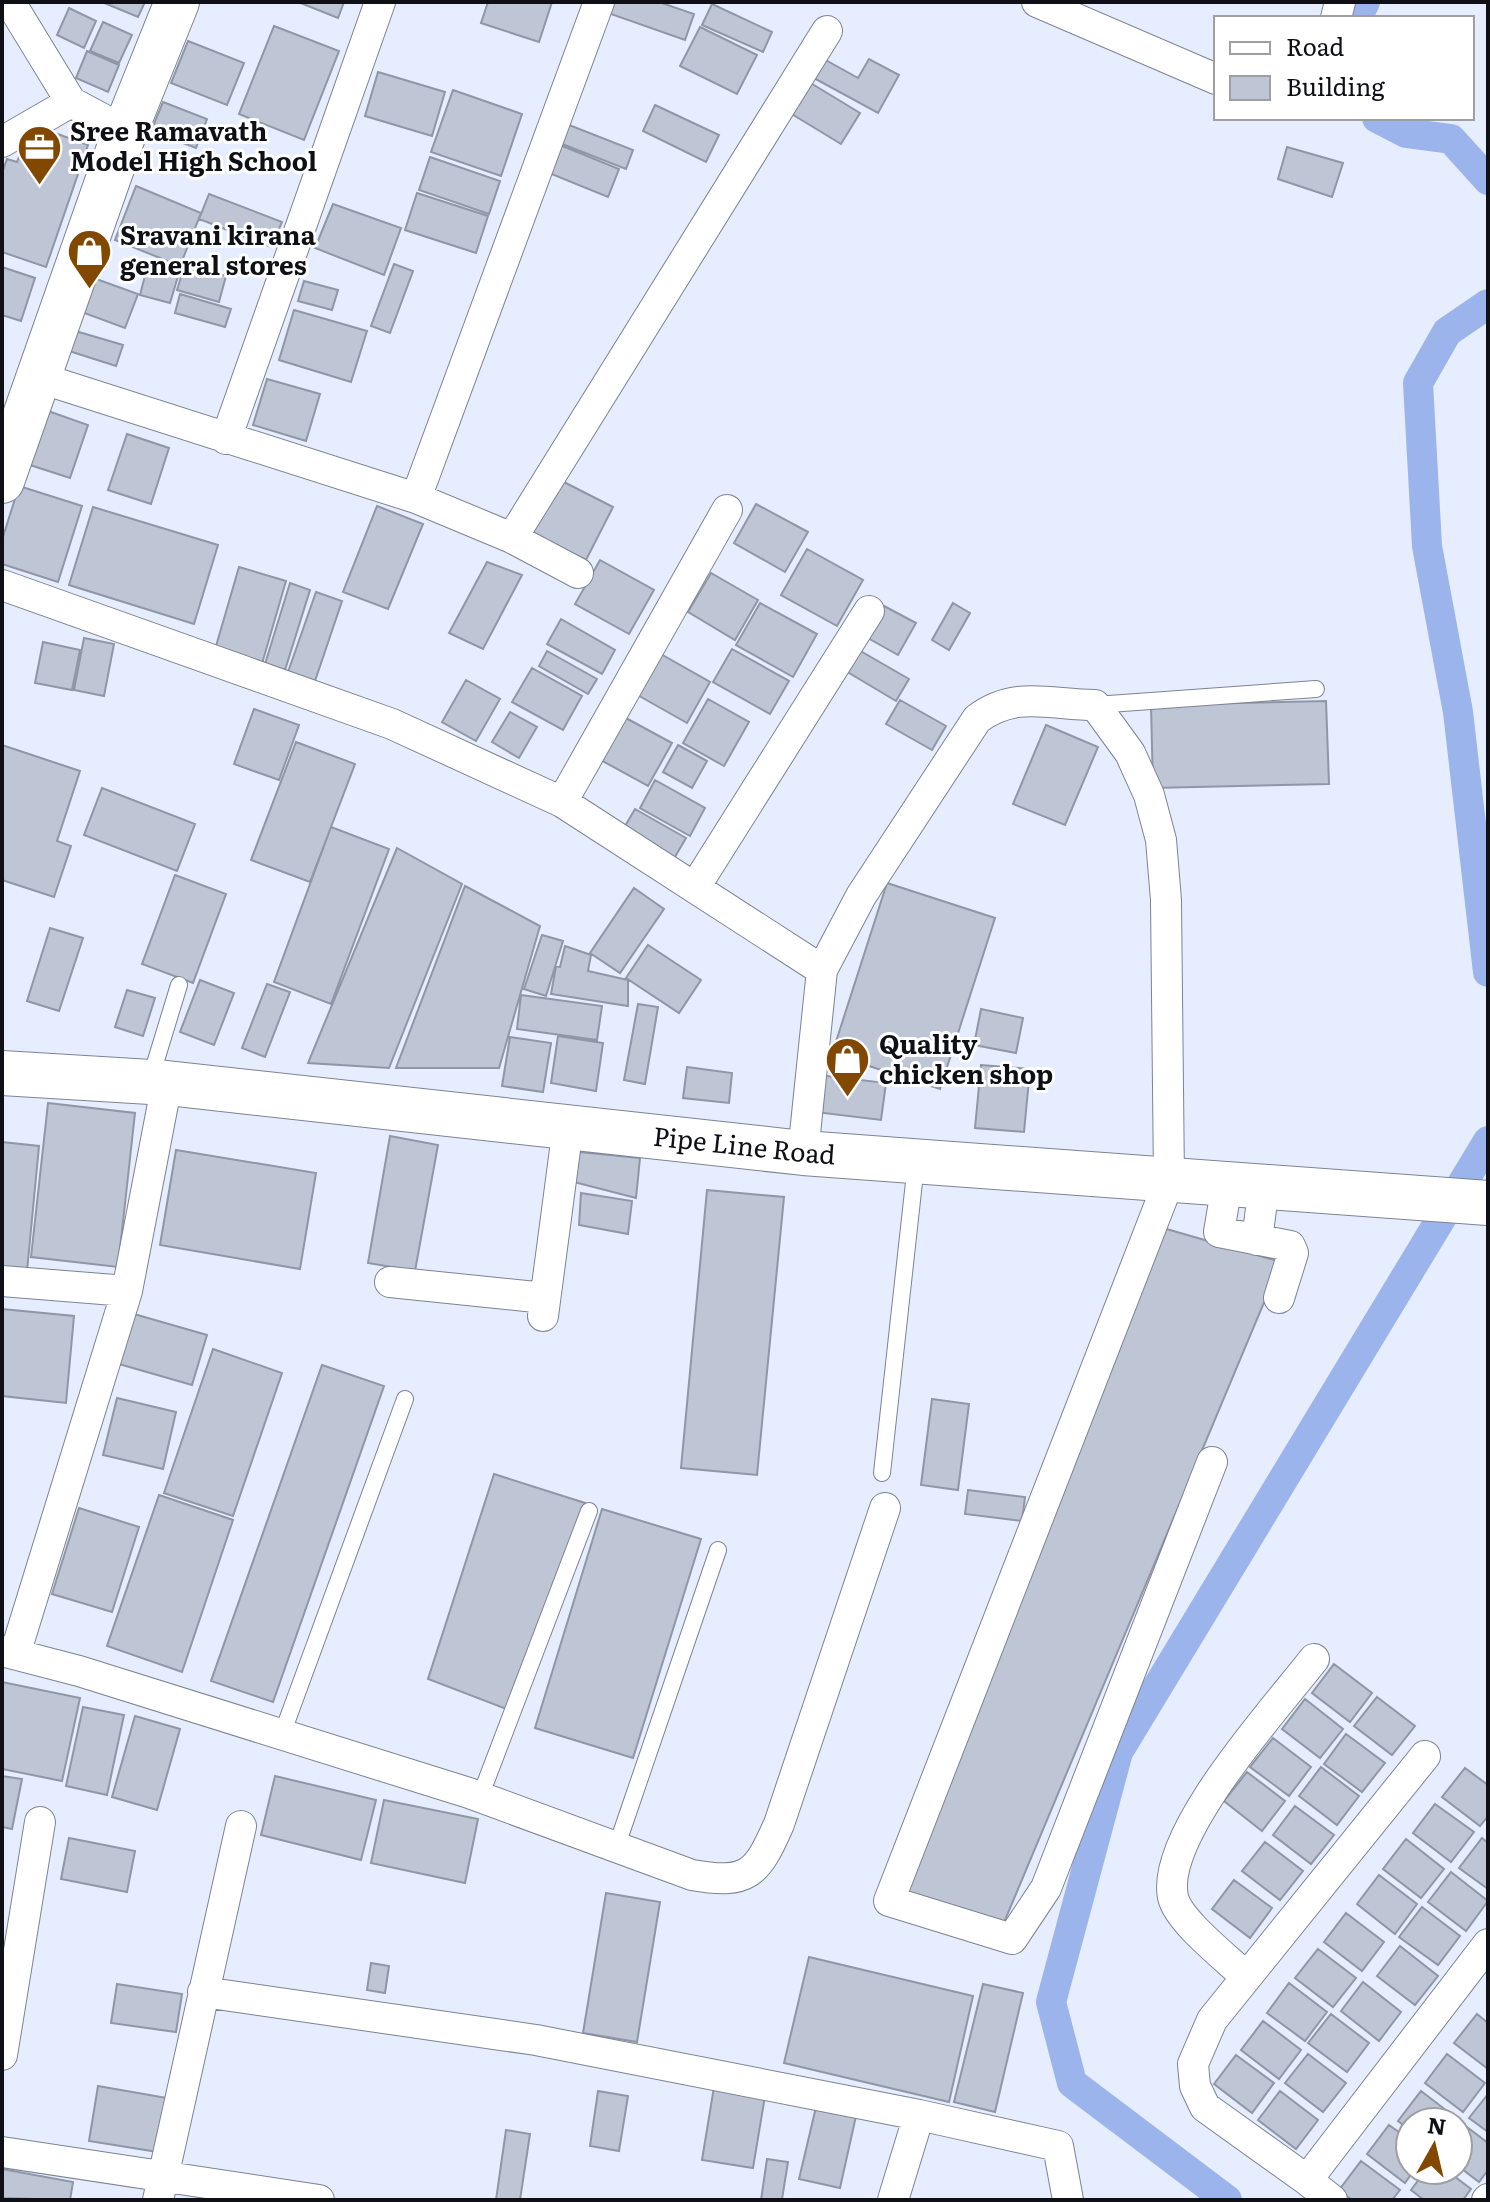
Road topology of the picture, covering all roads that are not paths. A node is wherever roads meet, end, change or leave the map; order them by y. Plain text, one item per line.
1 (10, 2) edge
2 (177, 2) edge
3 (380, 2) edge
4 (599, 2) edge
5 (1037, 2) edge
6 (827, 31) dead end
7 (1214, 78) edge
8 (71, 102) junction
9 (125, 131) junction
10 (2, 142) edge
11 (40, 378) junction
12 (12, 428) edge
13 (226, 439) junction
14 (2, 481) edge
15 (416, 498) junction
16 (727, 510) dead end
17 (512, 538) junction
18 (578, 573) dead end
19 (2, 585) edge
20 (869, 611) dead end
21 (1316, 689) dead end
22 (1095, 705) junction
23 (562, 802) junction
24 (695, 887) junction
25 (822, 970) junction
26 (179, 985) dead end
27 (2, 1073) edge
28 (159, 1082) junction
29 (568, 1127) junction
30 (803, 1153) junction
31 (916, 1162) junction
32 (1169, 1181) junction
33 (1265, 1186) junction
34 (1488, 1203) edge
35 (2, 1281) edge
36 (390, 1282) dead end
37 (127, 1291) junction
38 (1279, 1298) dead end
39 (405, 1399) dead end
40 (1212, 1462) dead end
41 (882, 1473) dead end
42 (885, 1508) dead end
43 (589, 1511) dead end
44 (718, 1550) dead end
45 (8, 1653) edge
46 (1314, 1659) dead end
47 (281, 1737) junction
48 (1425, 1756) dead end
49 (480, 1797) junction
50 (40, 1822) dead end
51 (241, 1826) dead end
52 (616, 1848) junction
53 (1488, 1944) edge
54 (1246, 1977) junction
55 (203, 1992) junction
56 (2, 2055) edge
57 (919, 2115) junction
58 (2, 2152) edge
59 (1307, 2180) junction
60 (160, 2188) edge
61 (319, 2200) edge
62 (893, 2200) edge
63 (1068, 2200) edge
64 (1332, 2200) edge

1 - 8 street
2 - 9 street
3 - 13 street
4 - 15 street
5 - 7 street
6 - 17 street
8 - 9 street
8 - 10 street
9 - 11 street
11 - 12 street
11 - 13 street
12 - 14 street
13 - 15 street
15 - 17 street
16 - 23 street
17 - 18 street
19 - 23 street
20 - 24 street
21 - 22 lane
22 - 25 street
22 - 32 street
23 - 24 street
24 - 25 street
25 - 30 street
26 - 28 lane
27 - 28 street, Pipe Line Road
28 - 29 street, Pipe Line Road
28 - 37 street
29 - 30 street, Pipe Line Road
29 - 36 street
30 - 31 street, Pipe Line Road
31 - 32 street, Pipe Line Road
31 - 41 lane
32 - 33 street, Pipe Line Road
32 - 40 street
33 - 34 street, Pipe Line Road
33 - 38 street
35 - 37 street
37 - 45 street
39 - 47 lane
42 - 52 street
43 - 49 lane
44 - 52 lane
45 - 47 street
46 - 54 street
47 - 49 street
48 - 54 street
49 - 52 street
50 - 56 street
51 - 55 street
53 - 59 street
54 - 59 street
55 - 57 street
55 - 60 street
57 - 62 street
57 - 63 street
58 - 60 street
59 - 64 street
60 - 61 street

